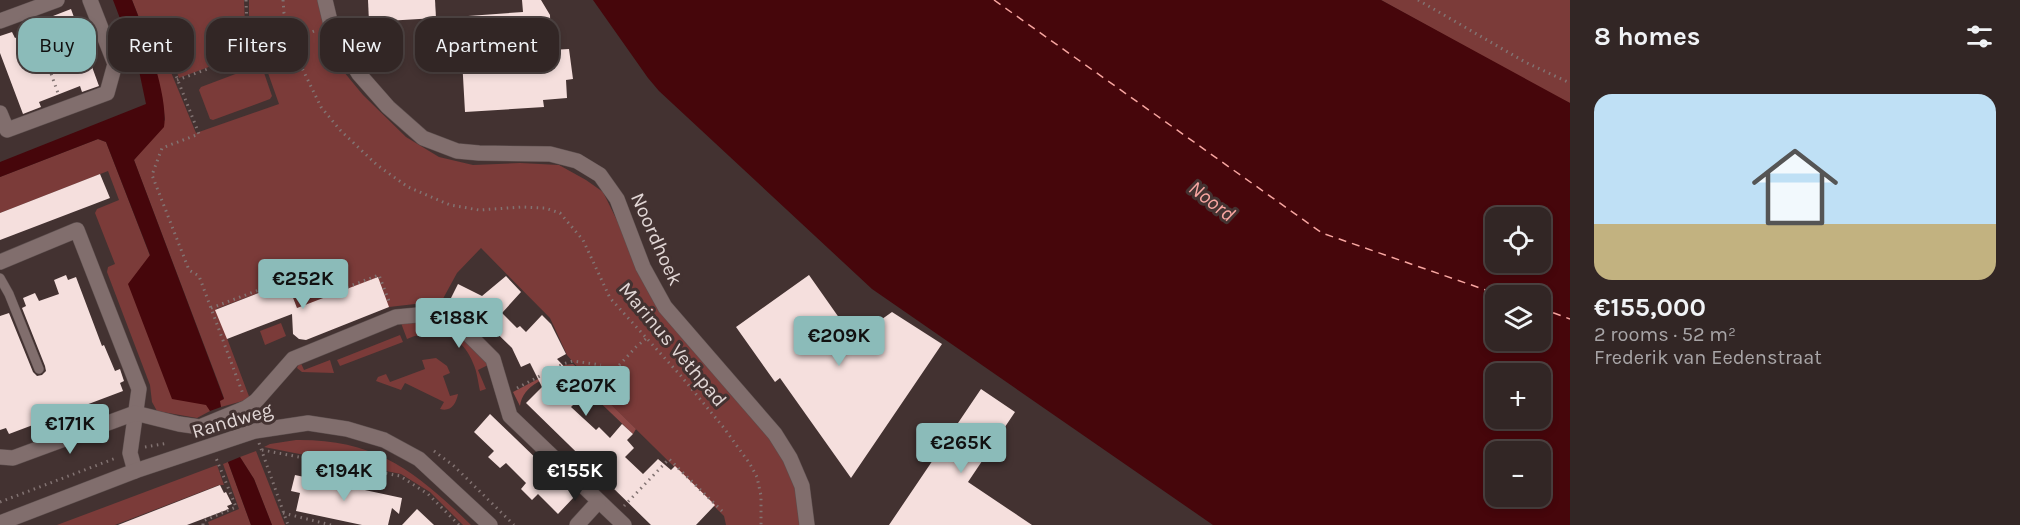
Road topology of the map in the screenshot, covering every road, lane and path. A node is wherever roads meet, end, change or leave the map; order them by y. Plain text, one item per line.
1 (57, 0) edge
2 (90, 0) edge
3 (246, 0) edge
4 (283, 0) edge
5 (325, 0) edge
6 (1418, 0) edge
7 (28, 10) junction
8 (247, 18) edge
9 (286, 18) edge
10 (0, 21) edge
11 (320, 28) dead end
12 (308, 33) edge
13 (206, 69) edge
14 (174, 72) edge
15 (304, 72) edge
16 (177, 80) junction
17 (1570, 83) edge
18 (64, 109) junction
19 (0, 113) edge
20 (0, 262) edge
21 (0, 278) edge
22 (211, 308) junction
23 (402, 316) junction
24 (648, 337) junction
25 (601, 365) dead end
26 (39, 369) dead end
27 (611, 374) dead end
28 (502, 393) junction
29 (246, 408) junction
30 (135, 413) junction
31 (266, 441) dead end
32 (262, 450) junction
33 (217, 451) junction
34 (130, 453) junction
35 (0, 457) edge
36 (135, 471) junction
37 (0, 502) edge
38 (598, 502) junction
39 (722, 510) dead end
40 (283, 513) junction
41 (619, 521) edge
42 (0, 522) edge
43 (203, 525) edge
44 (288, 525) edge
45 (331, 525) edge
46 (459, 525) edge
47 (490, 525) edge
48 (577, 525) edge
49 (761, 525) edge
50 (807, 525) edge

1 - 7 street
2 - 18 street
3 - 8 path
4 - 9 path, Marinus Vethpad
5 - 50 street, Noordhoek
6 - 17 path
7 - 10 street
7 - 18 path
11 - 12 path
13 - 16 path
14 - 16 path
15 - 24 path, Marinus Vethpad
16 - 22 path
18 - 19 street
20 - 30 street
21 - 26 lane
22 - 23 path
22 - 29 path
23 - 28 street
23 - 29 street
24 - 27 path
24 - 49 path, Marinus Vethpad
25 - 28 path
28 - 38 street
29 - 30 street
30 - 34 street
30 - 35 street
31 - 32 path, Randweg
32 - 40 path
32 - 46 path, Randweg
33 - 36 street, Randweg
33 - 43 path
33 - 47 street, Randweg
34 - 36 street
34 - 37 path
36 - 42 street, Randweg
38 - 41 street
38 - 48 street
39 - 41 path
40 - 44 path
40 - 45 path

